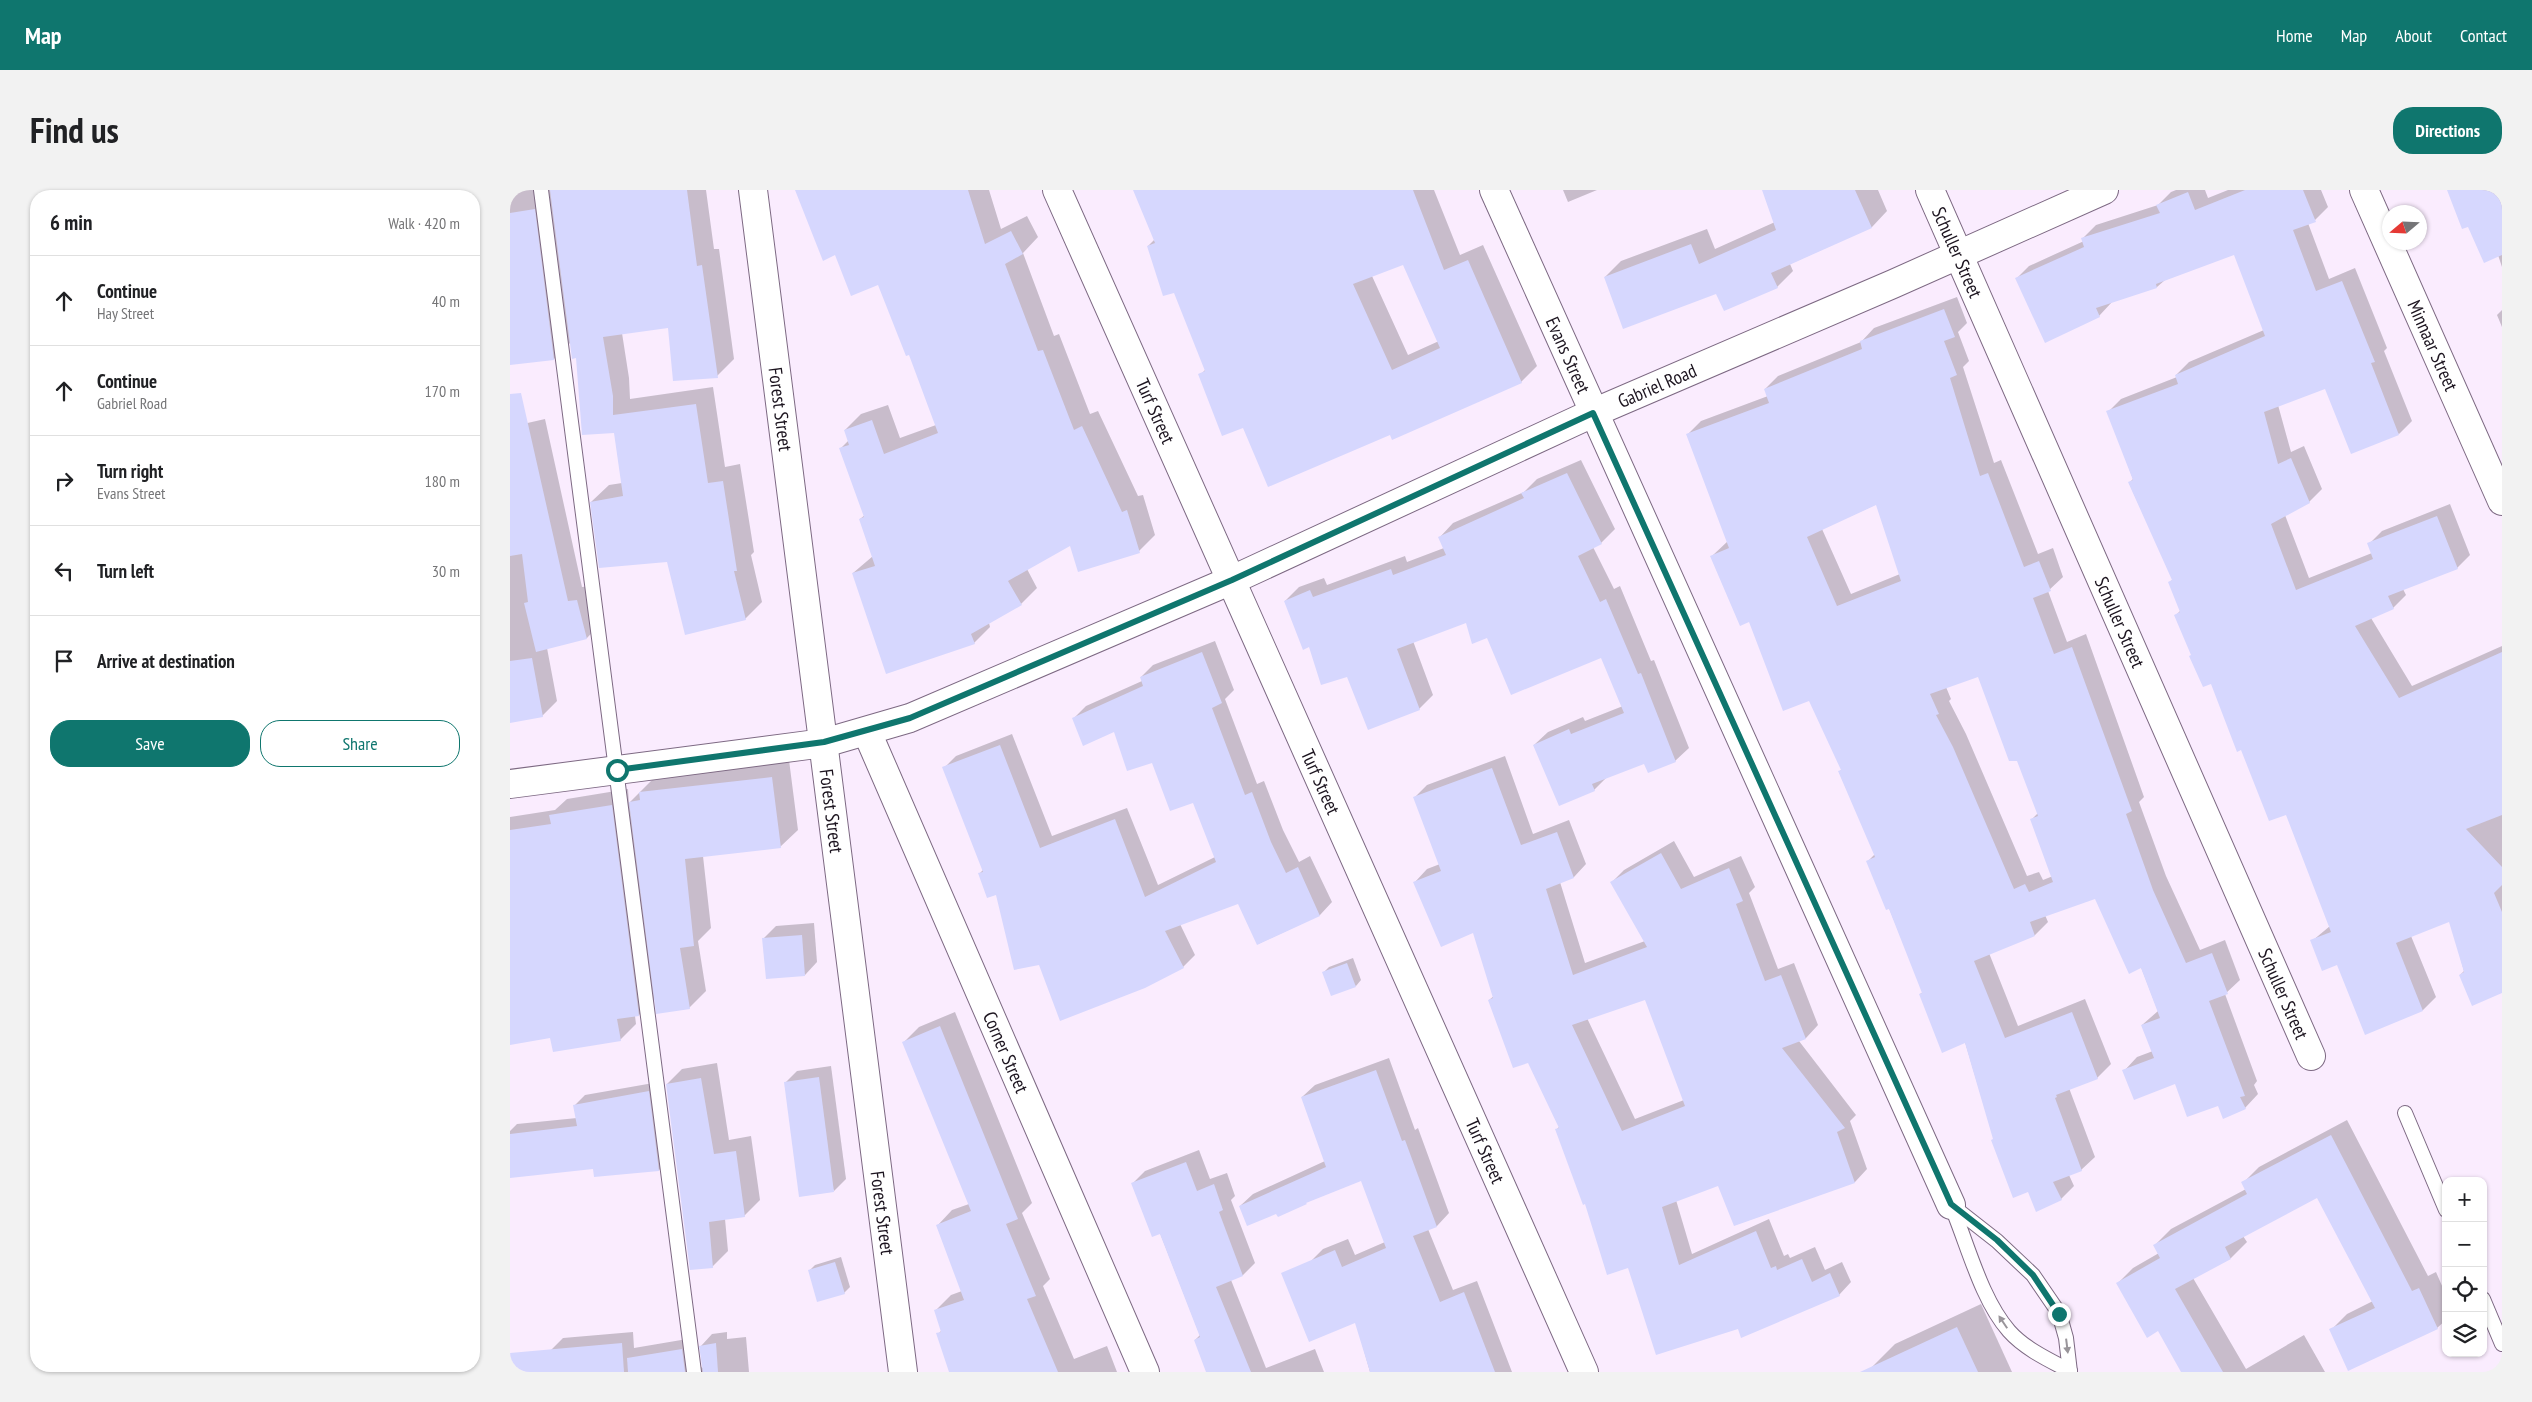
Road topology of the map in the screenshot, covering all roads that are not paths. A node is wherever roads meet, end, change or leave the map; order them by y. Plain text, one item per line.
1 (541, 190) edge
2 (753, 190) edge
3 (1057, 190) edge
4 (1494, 190) edge
5 (1930, 190) edge
6 (2104, 190) edge
7 (2364, 190) edge
8 (1958, 254) junction
9 (1593, 413) junction
10 (2502, 501) edge
11 (1232, 580) junction
12 (867, 732) junction
13 (824, 742) junction
14 (617, 770) junction
15 (510, 784) edge
16 (2311, 1056) dead end
17 (2405, 1113) dead end
18 (2442, 1201) edge
19 (1951, 1204) junction
20 (2487, 1308) edge
21 (2502, 1344) edge
22 (694, 1372) edge
23 (903, 1372) edge
24 (1145, 1372) edge
25 (1584, 1372) edge
26 (2070, 1372) edge

1 - 14 lane
2 - 13 street, Forest Street
3 - 11 street, Turf Street
4 - 9 street, Evans Street
5 - 8 street, Schuller Street
6 - 8 street, Gabriel Road
7 - 10 street, Minnaar Street
8 - 9 street, Gabriel Road
8 - 16 street, Schuller Street
9 - 11 street, Gabriel Road
9 - 19 street, Evans Street
11 - 12 street, Gabriel Road
11 - 25 street, Turf Street
12 - 13 street, Gabriel Road
12 - 24 street, Corner Street
13 - 14 street, Gabriel Road
13 - 23 street, Forest Street
14 - 15 street, Gabriel Road
14 - 22 lane
17 - 18 lane
26 -> 19 lane
19 -> 26 lane
20 - 21 lane

